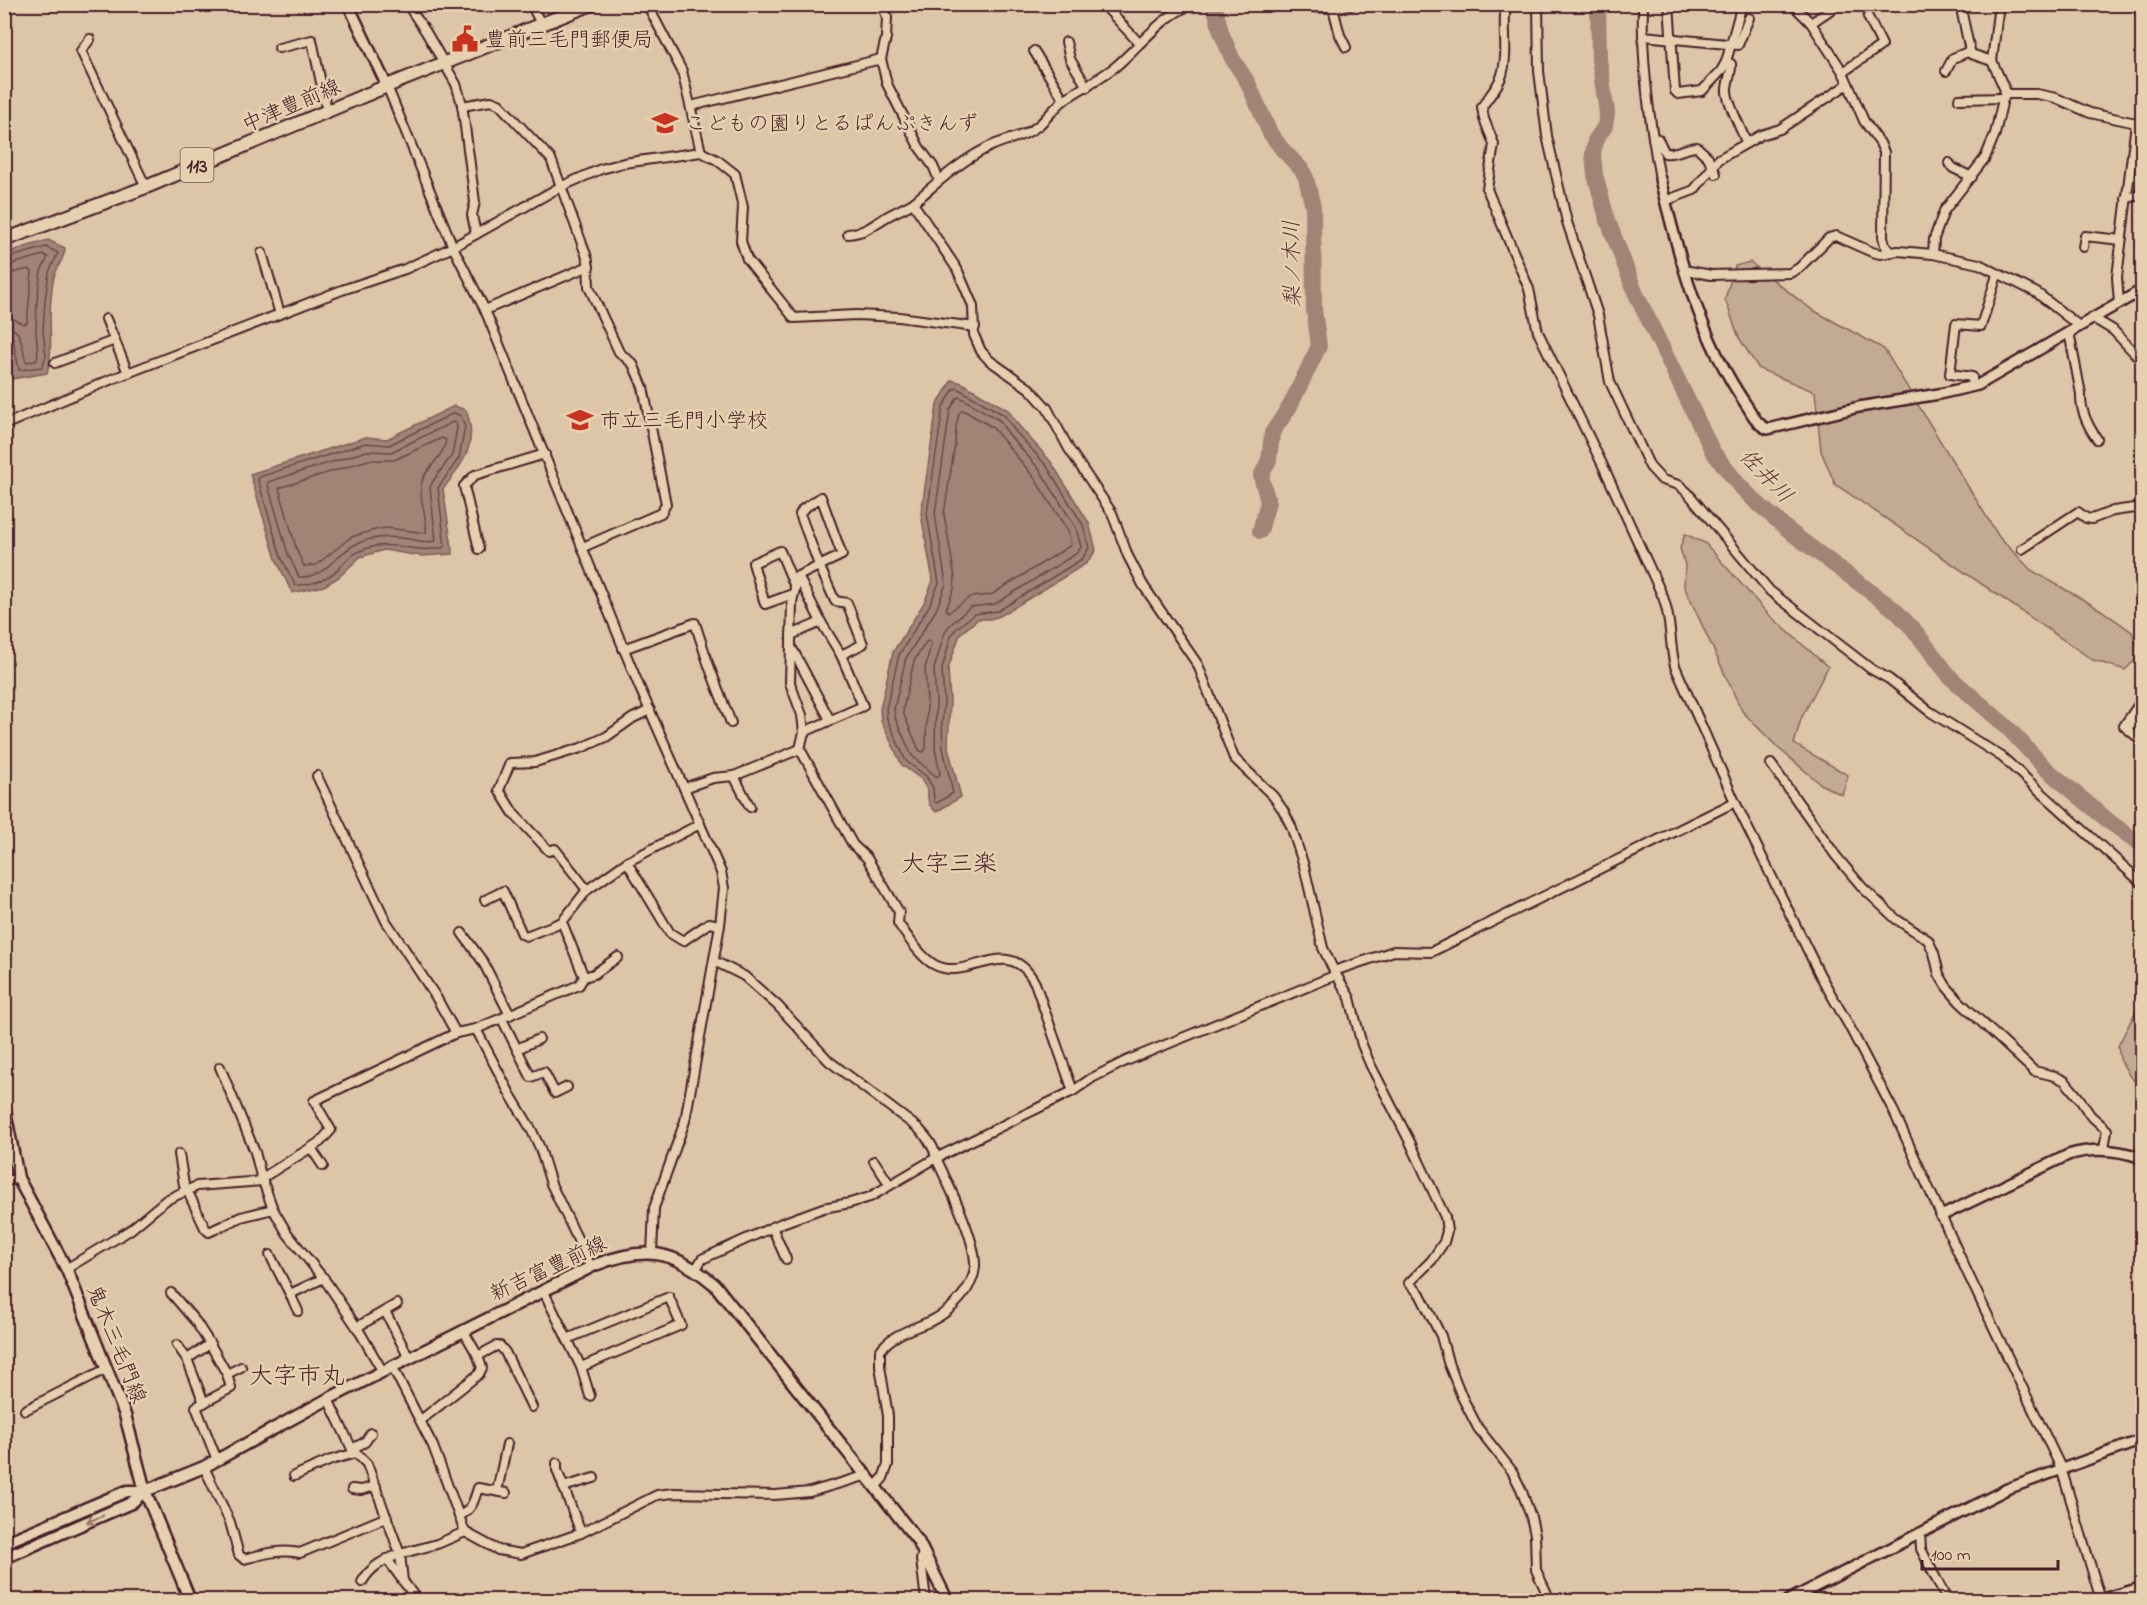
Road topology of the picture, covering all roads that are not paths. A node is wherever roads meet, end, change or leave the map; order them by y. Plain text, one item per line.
1 (348, 4) edge
2 (531, 4) edge
3 (592, 4) edge
4 (647, 4) edge
5 (882, 4) edge
6 (1103, 4) edge
7 (1193, 4) edge
8 (1307, 4) edge
9 (1354, 4) edge
10 (1506, 4) edge
11 (1539, 4) edge
12 (1643, 4) edge
13 (1669, 4) edge
14 (1742, 4) edge
15 (1839, 4) edge
16 (1960, 4) edge
17 (1999, 4) edge
18 (409, 5) edge
19 (1796, 5) edge
20 (1333, 8) junction
21 (1868, 17) dead end
22 (1749, 18) dead end
23 (1811, 23) junction
24 (541, 24) junction
25 (1643, 36) junction
26 (1671, 38) junction
27 (90, 39) dead end
28 (1066, 42) dead end
29 (1139, 43) junction
30 (1731, 43) junction
31 (1346, 47) dead end
32 (279, 48) dead end
33 (1034, 51) dead end
34 (1970, 51) junction
35 (880, 59) junction
36 (1992, 61) junction
37 (1726, 62) junction
38 (444, 65) junction
39 (1946, 70) dead end
40 (1843, 72) junction
41 (1848, 84) junction
42 (387, 86) junction
43 (1087, 87) junction
44 (2004, 96) junction
45 (1959, 99) dead end
46 (1064, 100) junction
47 (462, 106) junction
48 (691, 106) junction
49 (327, 111) junction
50 (2139, 122) edge
51 (1653, 138) junction
52 (1746, 142) junction
53 (700, 152) junction
54 (1949, 163) dead end
55 (1714, 171) junction
56 (1972, 177) junction
57 (1660, 179) joint
58 (939, 180) junction
59 (146, 187) junction
60 (560, 187) junction
61 (2142, 195) edge
62 (2126, 198) junction
63 (1665, 201) junction
64 (913, 203) junction
65 (476, 234) junction
66 (848, 234) dead end
67 (4, 240) edge
68 (2121, 240) junction
69 (453, 247) junction
70 (2082, 247) dead end
71 (1890, 252) junction
72 (262, 253) dead end
73 (1933, 254) junction
74 (589, 266) junction
75 (1684, 270) junction
76 (1997, 275) junction
77 (2142, 290) edge
78 (2119, 303) junction
79 (485, 310) junction
80 (280, 314) junction
81 (2093, 318) junction
82 (106, 319) dead end
83 (2079, 326) junction
84 (975, 327) junction
85 (2069, 332) junction
86 (115, 340) junction
87 (2142, 361) edge
88 (55, 363) dead end
89 (128, 373) junction
90 (1972, 387) junction
91 (4, 425) edge
92 (2097, 439) dead end
93 (545, 454) junction
94 (2142, 507) edge
95 (584, 547) junction
96 (479, 549) dead end
97 (2022, 549) dead end
98 (819, 565) junction
99 (798, 576) junction
100 (794, 591) junction
101 (821, 622) junction
102 (791, 635) junction
103 (623, 648) junction
104 (792, 649) junction
105 (841, 655) junction
106 (2142, 700) edge
107 (650, 710) junction
108 (830, 720) junction
109 (2127, 722) junction
110 (731, 723) dead end
111 (2142, 725) edge
112 (804, 732) junction
113 (2142, 741) edge
114 (800, 749) junction
115 (1772, 764) dead end
116 (317, 776) dead end
117 (734, 776) junction
118 (684, 788) junction
119 (1735, 802) junction
120 (750, 807) dead end
121 (700, 824) junction
122 (627, 862) junction
123 (2142, 883) edge
124 (587, 890) junction
125 (485, 900) dead end
126 (562, 922) junction
127 (720, 925) junction
128 (462, 933) dead end
129 (618, 957) dead end
130 (714, 961) junction
131 (1335, 973) junction
132 (584, 977) junction
133 (510, 1015) junction
134 (502, 1019) junction
135 (476, 1029) junction
136 (456, 1033) junction
137 (539, 1039) dead end
138 (517, 1049) junction
139 (220, 1067) dead end
140 (567, 1087) dead end
141 (1073, 1091) junction
142 (4, 1106) edge
143 (311, 1148) junction
144 (2104, 1149) junction
145 (179, 1154) dead end
146 (936, 1158) junction
147 (2142, 1158) edge
148 (874, 1161) dead end
149 (323, 1166) dead end
150 (18, 1178) junction
151 (263, 1180) junction
152 (4, 1182) edge
153 (890, 1185) junction
154 (186, 1191) junction
155 (273, 1209) junction
156 (1941, 1216) junction
157 (772, 1227) junction
158 (652, 1252) junction
159 (270, 1255) dead end
160 (786, 1260) dead end
161 (591, 1268) junction
162 (66, 1269) junction
163 (696, 1269) junction
164 (324, 1278) junction
165 (544, 1292) junction
166 (171, 1293) dead end
167 (290, 1294) junction
168 (397, 1304) dead end
169 (298, 1311) dead end
170 (385, 1311) junction
171 (357, 1327) junction
172 (463, 1330) junction
173 (567, 1339) junction
174 (210, 1344) junction
175 (177, 1345) dead end
176 (478, 1356) junction
177 (409, 1358) junction
178 (187, 1359) junction
179 (241, 1367) dead end
180 (581, 1367) junction
181 (106, 1369) junction
182 (387, 1369) junction
183 (226, 1374) junction
184 (590, 1396) dead end
185 (328, 1399) junction
186 (204, 1403) junction
187 (532, 1407) dead end
188 (25, 1410) dead end
189 (421, 1420) junction
190 (371, 1433) dead end
191 (2142, 1440) edge
192 (507, 1444) dead end
193 (354, 1451) junction
194 (217, 1460) junction
195 (557, 1463) dead end
196 (204, 1467) junction
197 (2061, 1468) junction
198 (868, 1475) junction
199 (294, 1476) dead end
200 (594, 1478) dead end
201 (376, 1486) junction
202 (876, 1486) junction
203 (563, 1487) junction
204 (352, 1489) dead end
205 (145, 1491) junction
206 (459, 1516) junction
207 (387, 1517) junction
208 (465, 1532) junction
209 (580, 1533) junction
210 (1920, 1533) junction
211 (4, 1543) edge
212 (923, 1552) junction
213 (400, 1554) junction
214 (4, 1558) edge
215 (387, 1559) junction
216 (403, 1581) junction
217 (362, 1582) dead end
218 (2142, 1588) edge
219 (190, 1600) edge
220 (417, 1600) edge
221 (926, 1600) edge
222 (947, 1600) edge
223 (1550, 1600) edge
224 (1789, 1600) edge
225 (1947, 1600) edge
226 (2101, 1600) edge

1 - 42 street
2 - 24 street
3 - 24 main road, 中津豊前線 / 113
4 - 48 street
5 - 35 street
6 - 29 street
7 - 29 street
8 - 20 street
9 - 20 street
10 - 119 street
11 - 123 street
12 - 25 street
13 - 26 street
14 - 30 street
15 - 23 street
16 - 34 street
17 - 36 street
18 - 38 street
19 - 23 street
20 - 31 street
21 - 40 street
22 - 30 street
23 - 40 street
24 - 38 main road, 中津豊前線 / 113
25 - 26 street
25 - 51 street
26 - 30 street
26 - 37 street
27 - 59 street
28 - 43 street
29 - 43 street
30 - 37 street
32 - 49 street
33 - 46 street
34 - 36 street
34 - 39 street
35 - 48 street
35 - 58 street
36 - 44 street
37 - 52 street
38 - 42 main road, 中津豊前線 / 113
38 - 47 street
40 - 41 street
41 - 52 street
41 - 71 street
42 - 49 main road, 中津豊前線 / 113
42 - 69 street
43 - 46 street
44 - 45 street
44 - 50 street
44 - 56 street
46 - 58 street
47 - 60 street
47 - 65 street
48 - 53 street
49 - 59 main road, 中津豊前線 / 113
50 - 62 street
51 - 55 street
51 - 57 street
52 - 55 street
53 - 60 street
53 - 84 street
54 - 56 street
55 - 63 street
56 - 73 street
57 - 63 street
58 - 64 street
59 - 67 main road, 中津豊前線 / 113
60 - 65 street
60 - 74 street
61 - 62 street
62 - 68 street
63 - 75 street
64 - 66 street
64 - 84 street
65 - 69 street
68 - 70 street
68 - 78 street
69 - 79 street
69 - 80 street
71 - 73 street
71 - 75 street
72 - 80 street
73 - 76 street
74 - 79 street
74 - 95 street
75 - 90 street
76 - 83 street
76 - 90 street
77 - 78 street
78 - 81 street
79 - 93 street
80 - 89 street
81 - 83 street
81 - 87 street
82 - 86 street
83 - 85 street
84 - 131 street
85 - 90 street
85 - 92 street
86 - 88 street
86 - 89 street
89 - 91 street
93 - 95 street
93 - 96 street
94 - 97 street
95 - 103 street
98 - 98 street
98 - 99 street
98 - 105 street
99 - 100 street
99 - 101 street
100 - 100 street
100 - 102 street
101 - 102 street
101 - 105 street
102 - 104 street
103 - 107 street
103 - 110 street
104 - 108 street
104 - 112 street
105 - 108 street
106 - 109 street
107 - 118 street
107 - 124 street
108 - 112 street
109 - 111 street
109 - 113 street
112 - 114 street
114 - 117 street
114 - 141 street
115 - 144 street
116 - 136 street
117 - 118 street
117 - 120 street
118 - 121 street
119 - 131 street
119 - 156 street
121 - 122 street
121 - 127 street
122 - 124 street
122 - 127 street
124 - 126 street
125 - 126 street
126 - 132 street
127 - 130 street
128 - 133 street
129 - 132 street
130 - 146 street
130 - 158 street
131 - 141 street
131 - 223 street
132 - 133 street
133 - 134 street
134 - 135 street
134 - 138 street
135 - 136 street
135 - 161 street
136 - 143 street
137 - 138 street
138 - 140 street
139 - 151 street
141 - 146 street
142 - 150 main road, 鬼木三毛門線
143 - 149 street
143 - 151 street
144 - 147 street
144 - 156 street
145 - 154 street
146 - 153 street
146 - 202 street
148 - 153 street
150 - 152 street
150 - 162 main road, 鬼木三毛門線
151 - 154 street
151 - 155 street
153 - 157 street
154 - 155 street
154 - 162 street
155 - 164 street
156 - 197 street
157 - 160 street
157 - 163 street
158 - 161 main road, 新吉富豊前線
158 - 163 main road, 新吉富豊前線
159 - 167 street
161 - 165 main road, 新吉富豊前線
162 - 181 main road, 鬼木三毛門線
163 - 198 main road, 新吉富豊前線
164 - 167 street
164 - 171 street
165 - 172 main road, 新吉富豊前線
165 - 173 street
166 - 174 street
167 - 169 street
168 - 170 street
170 - 171 street
170 - 177 street
171 - 182 street
172 - 176 street
172 - 177 main road, 新吉富豊前線
173 - 180 street
173 - 180 street
174 - 178 street
174 - 183 street
175 - 178 street
176 - 187 street
176 - 189 street
177 - 182 main road, 新吉富豊前線
178 - 186 street
179 - 183 street
180 - 184 street
181 - 188 street
181 - 205 main road, 鬼木三毛門線
182 - 185 main road, 新吉富豊前線
182 - 189 street
183 - 186 street
185 - 193 street
185 - 194 main road, 新吉富豊前線
186 - 194 street
189 - 206 street
190 - 193 street
191 - 197 street
192 - 206 street
193 - 199 street
193 - 201 street
194 - 196 main road, 新吉富豊前線
195 - 203 street
196 - 205 main road, 新吉富豊前線
196 - 207 street
197 - 210 street
197 - 226 street
198 - 202 main road, 新吉富豊前線
198 - 209 street
200 - 203 street
201 - 204 street
201 - 207 street
202 - 212 main road, 新吉富豊前線
203 - 209 street
205 - 211 main road, 新吉富豊前線
205 -> 214 main road, 新吉富豊前線
205 - 219 main road, 鬼木三毛門線
206 - 208 street
207 - 213 street
208 - 209 street
208 - 213 street
210 - 224 street
210 - 225 street
212 - 221 street
212 - 222 main road, 新吉富豊前線
213 - 215 street
213 - 216 street
215 - 216 street
215 - 217 street
216 - 220 street
218 - 226 main road

